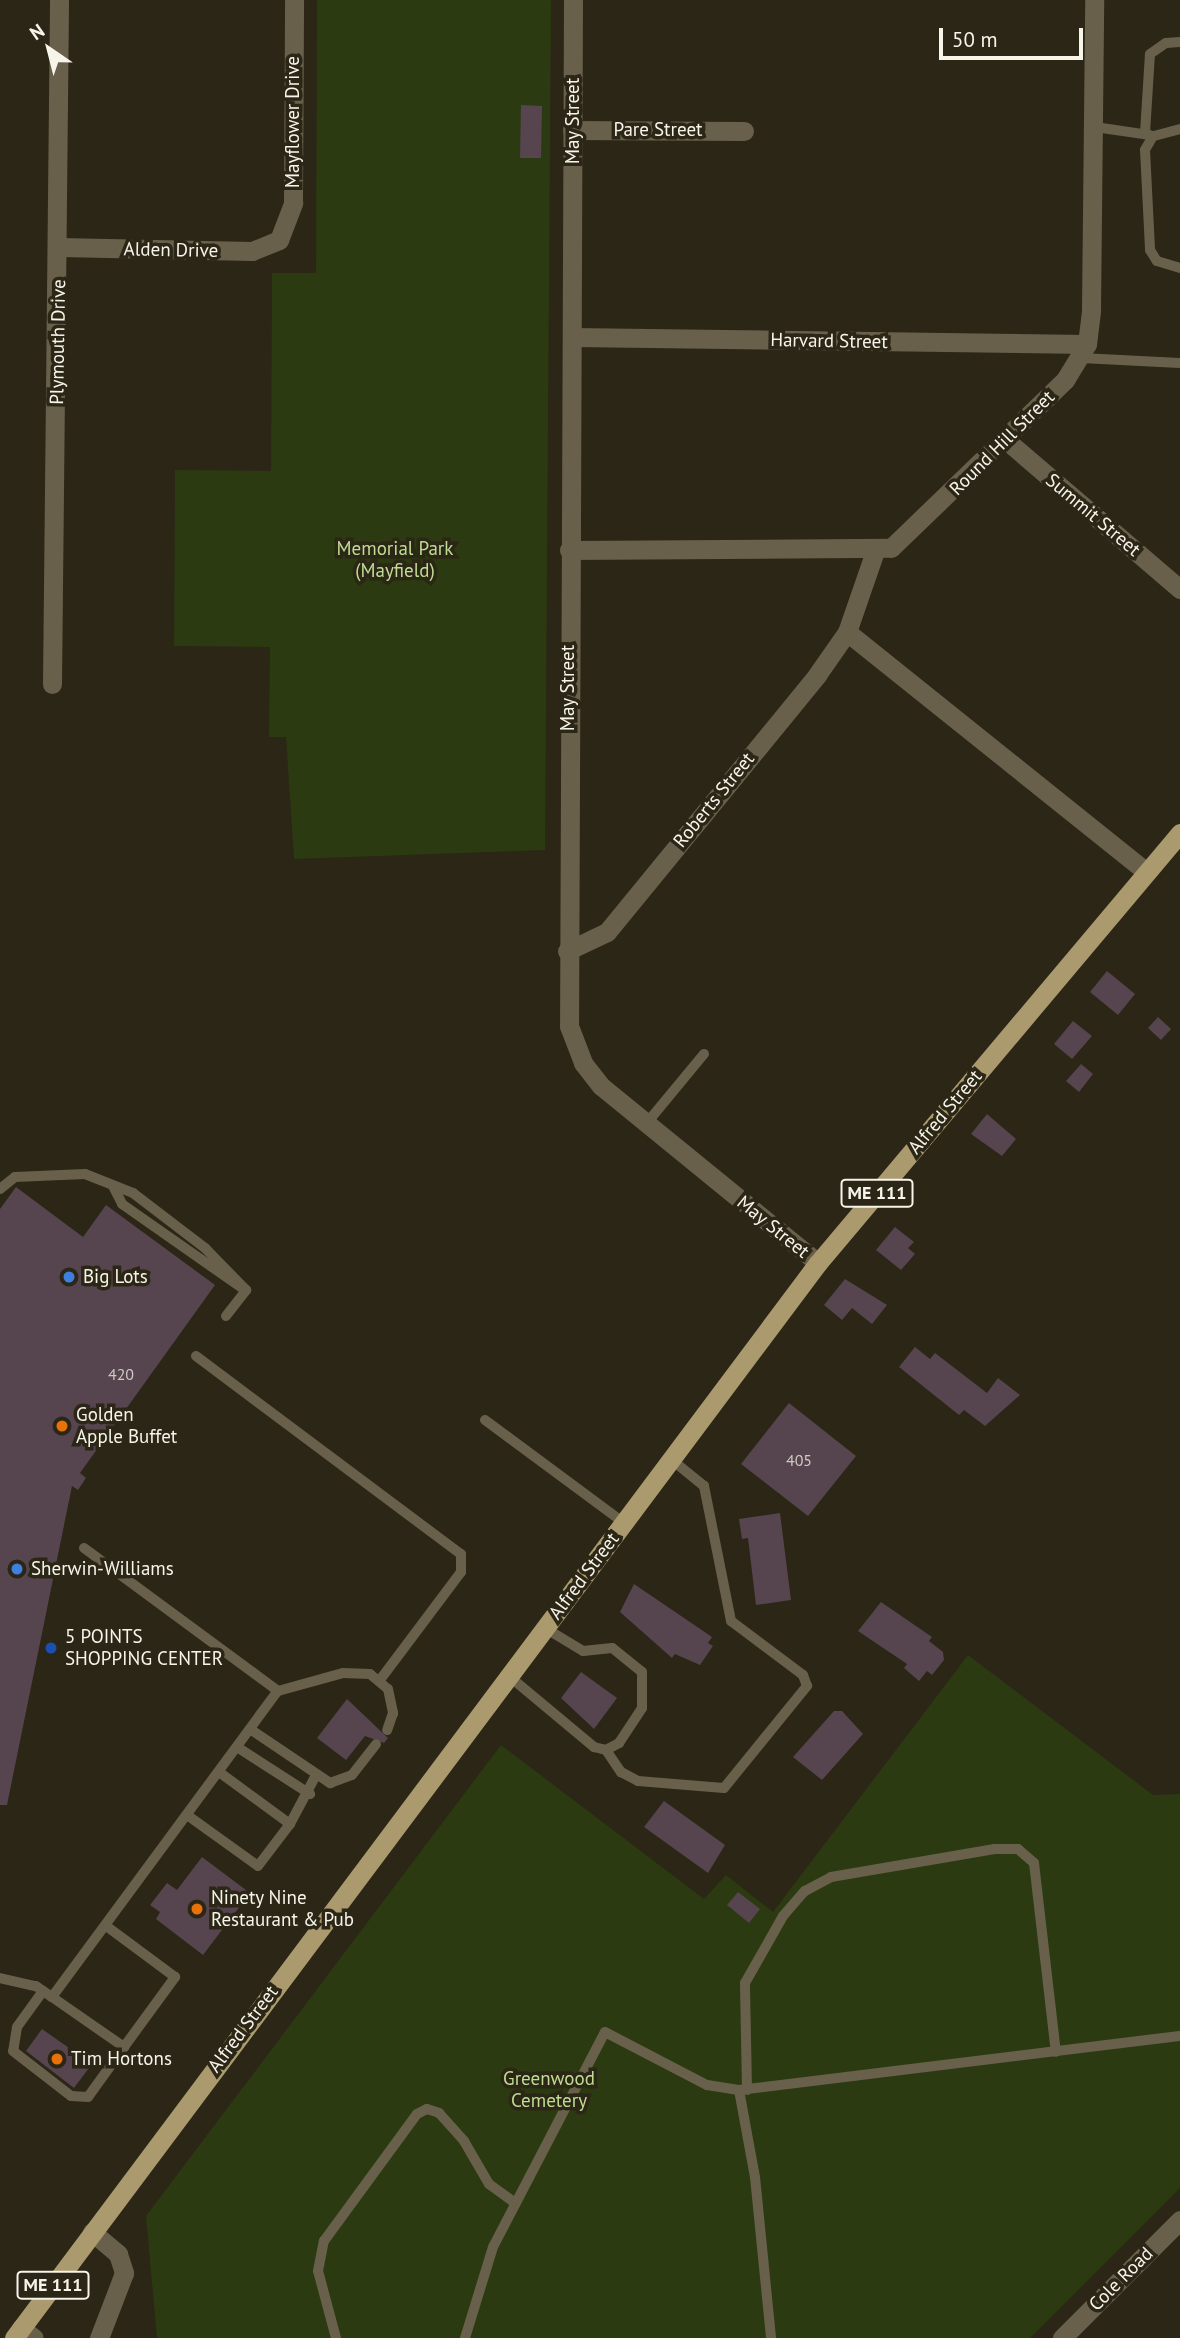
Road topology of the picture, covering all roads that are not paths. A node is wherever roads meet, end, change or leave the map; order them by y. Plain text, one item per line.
1 (59, 0) edge
2 (294, 0) edge
3 (573, 0) edge
4 (1094, 0) edge
5 (1180, 42) edge
6 (1095, 127) junction
7 (1180, 129) edge
8 (572, 130) junction
9 (744, 131) dead end
10 (1149, 134) junction
11 (279, 240) joint
12 (60, 247) junction
13 (1180, 268) edge
14 (572, 337) junction
15 (1084, 351) junction
16 (1180, 363) edge
17 (1006, 440) junction
18 (569, 550) junction
19 (875, 551) junction
20 (1180, 589) edge
21 (846, 632) junction
22 (52, 684) dead end
23 (1180, 833) edge
24 (1147, 872) junction
25 (567, 951) junction
26 (704, 1054) dead end
27 (646, 1124) junction
28 (0, 1189) edge
29 (818, 1263) junction
30 (226, 1316) dead end
31 (196, 1356) dead end
32 (485, 1420) dead end
33 (672, 1460) junction
34 (624, 1523) junction
35 (84, 1548) dead end
36 (545, 1628) junction
37 (509, 1676) junction
38 (380, 1680) junction
39 (278, 1691) junction
40 (384, 1728) dead end
41 (250, 1729) junction
42 (374, 1742) dead end
43 (237, 1747) junction
44 (606, 1751) junction
45 (219, 1772) junction
46 (318, 1779) junction
47 (310, 1794) junction
48 (187, 1815) junction
49 (290, 1824) junction
50 (106, 1926) junction
51 (0, 1978) edge
52 (48, 1994) junction
53 (1180, 2036) edge
54 (124, 2047) junction
55 (1056, 2052) junction
56 (743, 2090) junction
57 (514, 2203) junction
58 (1180, 2220) edge
59 (92, 2232) junction
60 (23, 2335) edge
61 (99, 2338) edge
62 (336, 2338) edge
63 (465, 2338) edge
64 (771, 2338) edge
65 (1062, 2338) edge

1 - 12 street, Plymouth Drive
2 - 11 street, Mayflower Drive
3 - 8 street, May Street
4 - 6 street
5 - 10 lane
6 - 10 lane
6 - 15 street
7 - 10 lane
8 - 9 street, Pare Street
8 - 14 street, May Street
10 - 13 lane
11 - 12 street, Alden Drive
12 - 22 street, Plymouth Drive
14 - 15 street, Harvard Street
14 - 18 street, May Street
15 - 16 lane
15 - 17 street, Round Hill Street
17 - 19 street, Round Hill Street
17 - 20 street, Summit Street
18 - 19 street, Round Hill Street
18 - 25 street, May Street
19 - 21 street, Roberts Street
21 - 24 street
21 - 25 street, Roberts Street
23 - 24 main road, Alfred Street / ME 111
24 - 29 main road, Alfred Street / ME 111
25 - 27 street, May Street
26 - 27 lane
27 - 29 street, May Street
28 - 30 lane
29 - 33 main road, Alfred Street / ME 111
31 - 38 lane
32 - 34 lane
33 - 34 main road, Alfred Street / ME 111
33 - 44 lane
34 - 36 main road, Alfred Street / ME 111
35 - 39 lane
36 - 37 main road, Alfred Street / ME 111
36 - 44 lane
37 - 44 lane
37 - 59 main road, Alfred Street / ME 111
38 - 39 lane
38 - 40 lane
39 - 41 lane
41 - 43 lane
41 - 46 lane
42 - 46 lane
43 - 45 lane
43 - 47 lane
45 - 48 lane
45 - 49 lane
46 - 47 lane
47 - 49 lane
48 - 49 lane
48 - 50 lane
50 - 52 lane
50 - 54 lane
51 - 52 lane
52 - 54 lane
52 - 54 lane
53 - 55 lane
55 - 56 lane
55 - 56 lane
56 - 57 lane
56 - 64 lane
57 - 62 lane
57 - 63 lane
58 - 65 street, Cole Road
59 - 60 main road, Alfred Street / ME 111
59 - 61 street

